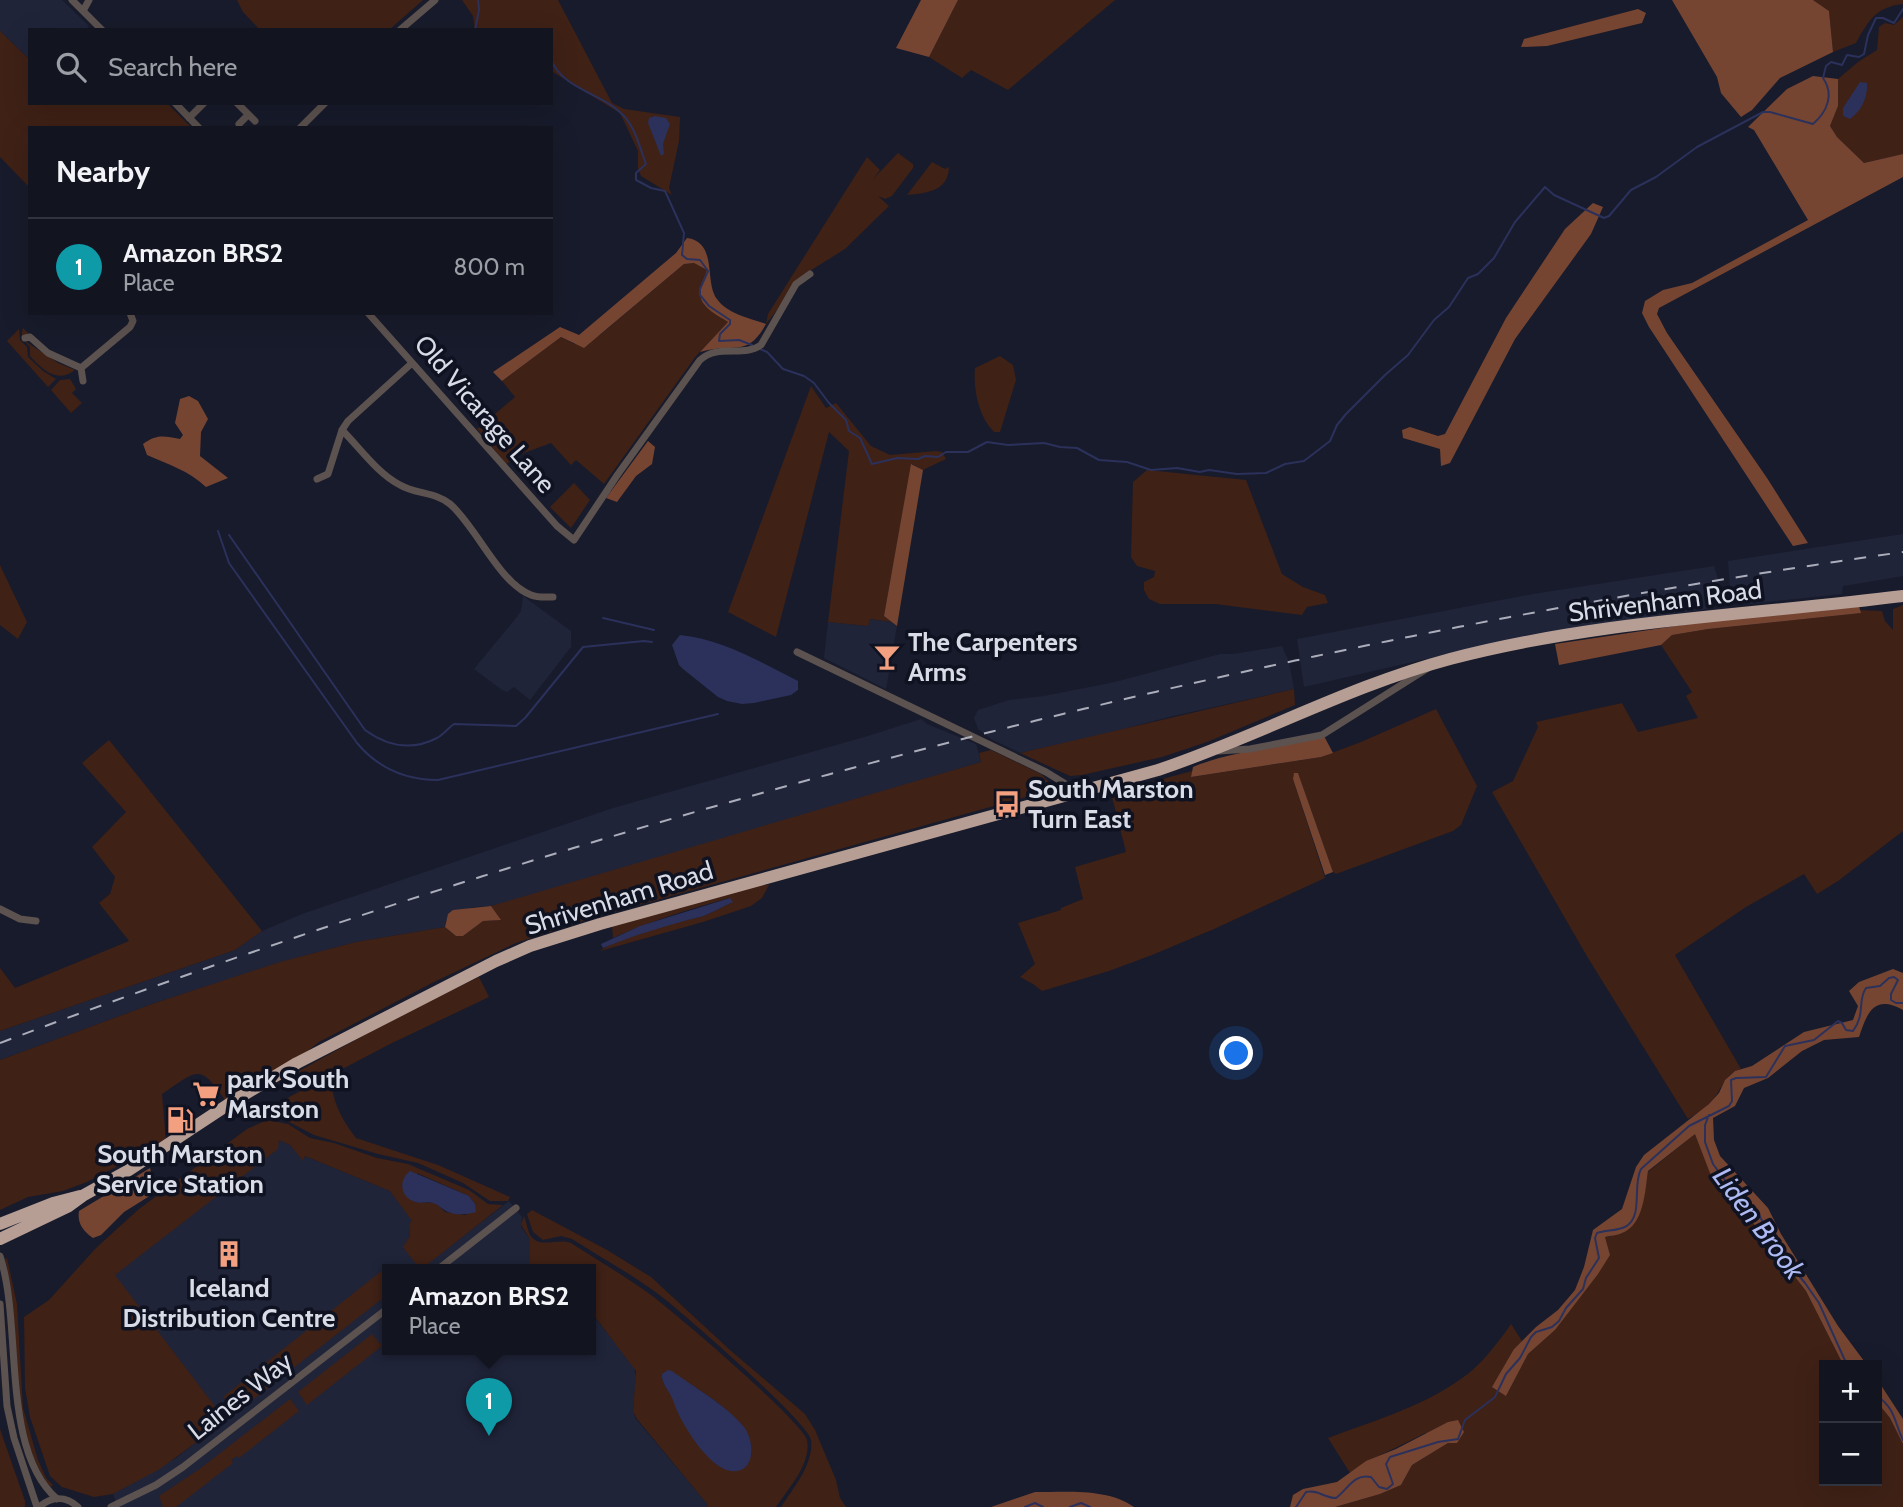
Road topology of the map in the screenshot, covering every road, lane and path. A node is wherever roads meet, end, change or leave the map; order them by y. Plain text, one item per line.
1 (72, 0) edge
2 (89, 0) edge
3 (435, 0) edge
4 (83, 11) junction
5 (100, 28) edge
6 (402, 28) edge
7 (177, 105) edge
8 (202, 105) edge
9 (239, 105) edge
10 (323, 105) edge
11 (189, 118) junction
12 (239, 124) dead end
13 (197, 126) edge
14 (302, 126) edge
15 (810, 274) dead end
16 (132, 315) edge
17 (370, 315) edge
18 (25, 338) dead end
19 (412, 363) junction
20 (81, 368) junction
21 (83, 381) dead end
22 (342, 430) junction
23 (317, 479) dead end
24 (553, 597) dead end
25 (1903, 597) edge
26 (797, 652) dead end
27 (1434, 663) junction
28 (1213, 751) junction
29 (1072, 793) junction
30 (0, 909) edge
31 (36, 921) dead end
32 (516, 1208) dead end
33 (60, 1210) junction
34 (0, 1224) edge
35 (0, 1239) edge
36 (0, 1256) edge
37 (445, 1264) edge
38 (0, 1304) edge
39 (382, 1312) edge
40 (57, 1499) junction
41 (78, 1506) edge
42 (38, 1507) edge
43 (86, 1507) edge
44 (111, 1507) edge

1 - 4 street
2 - 4 street
3 - 6 street
4 - 5 street
7 - 11 street
8 - 11 street
9 - 12 street
10 - 14 street
11 - 13 street
15 - 19 street, Old Vicarage Lane
16 - 20 street
17 - 19 street, Old Vicarage Lane
18 - 20 street
19 - 22 street
20 - 21 street
22 - 23 street
22 - 24 street
25 - 27 highway, Shrivenham Road
26 - 29 street
27 - 28 highway, Shrivenham Road
27 - 28 street, Shrivenham Road
28 - 29 highway, Shrivenham Road
29 - 33 highway, Shrivenham Road
30 - 31 street
32 - 37 street
33 - 34 highway, Shrivenham Road
33 - 35 highway, Shrivenham Road
36 - 40 street
38 - 42 street
39 - 44 street, Laines Way
40 - 41 street
40 - 42 street
41 - 43 street

